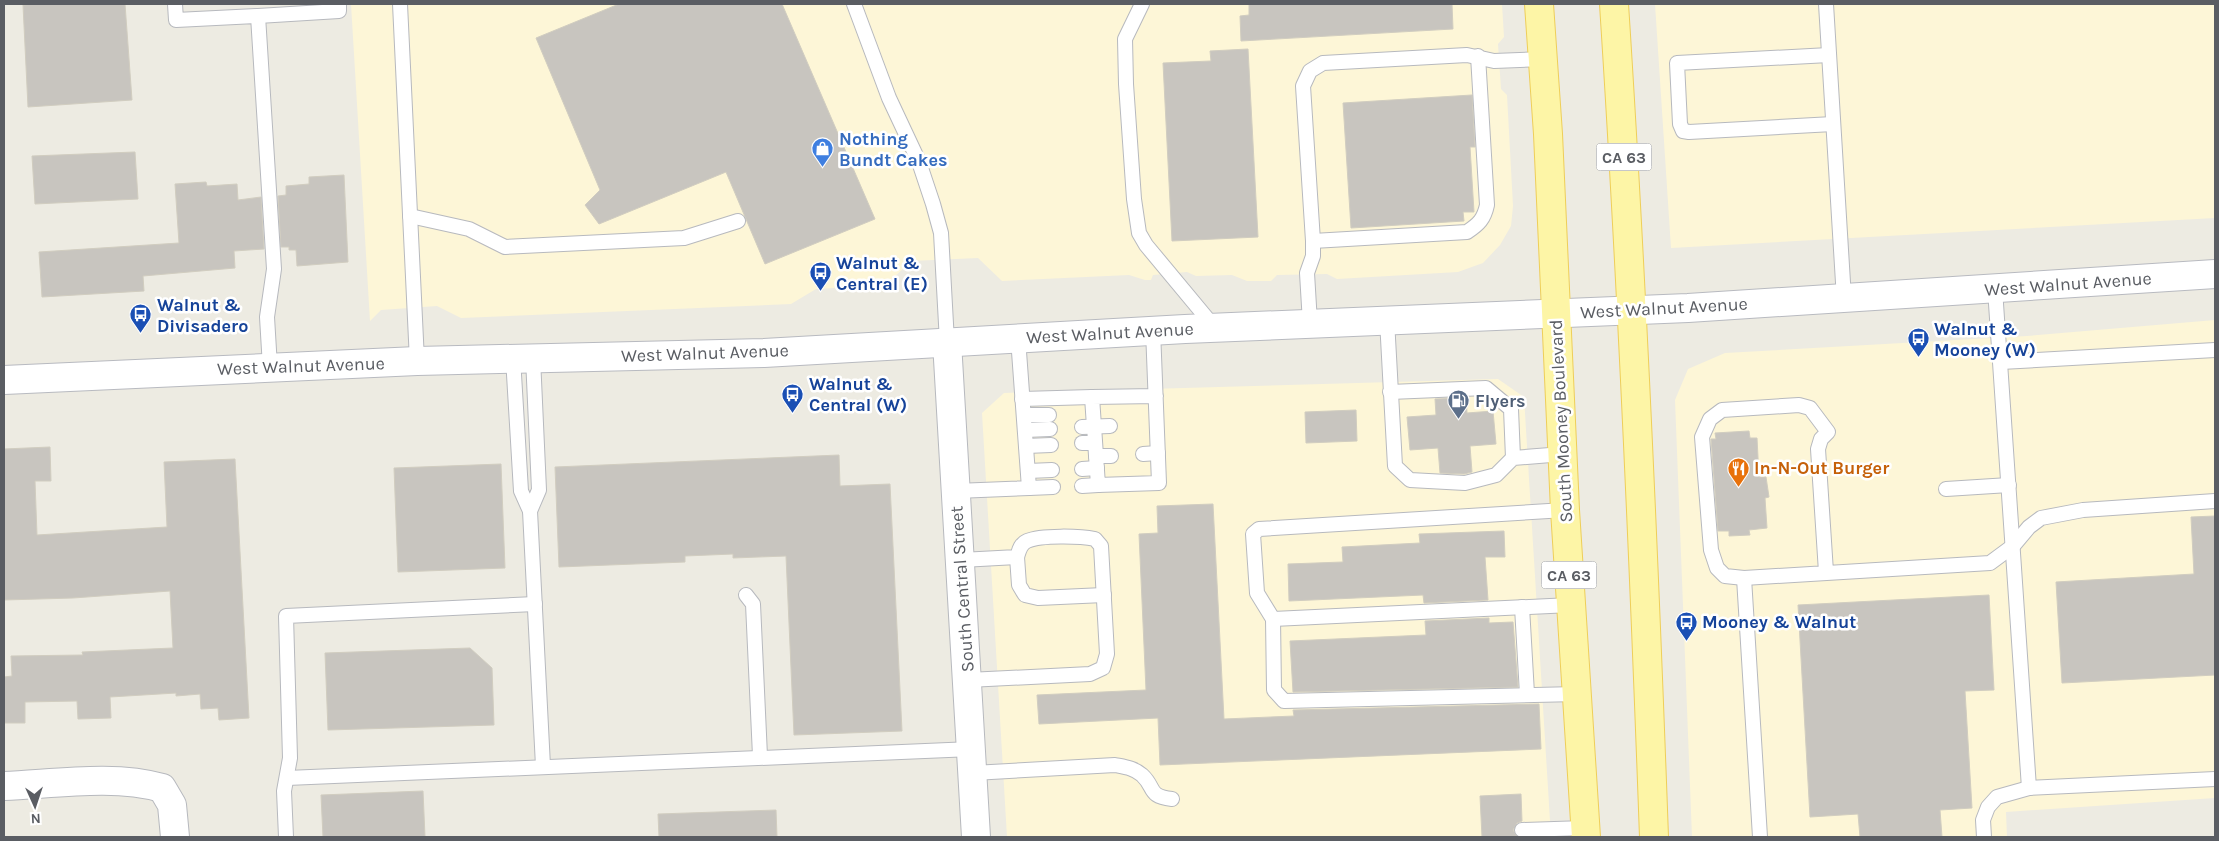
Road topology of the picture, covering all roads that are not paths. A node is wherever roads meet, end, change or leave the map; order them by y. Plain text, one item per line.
1 (175, 4) edge
2 (339, 4) edge
3 (400, 4) edge
4 (854, 4) edge
5 (1142, 4) edge
6 (1538, 4) edge
7 (1614, 4) edge
8 (1826, 4) edge
9 (258, 16) junction
10 (1829, 55) junction
11 (1478, 56) junction
12 (1542, 59) junction
13 (1833, 124) junction
14 (410, 216) junction
15 (738, 221) dead end
16 (1313, 241) junction
17 (2215, 274) edge
18 (1995, 289) junction
19 (1844, 299) junction
20 (1632, 310) junction
21 (1556, 313) junction
22 (1387, 320) junction
23 (1310, 324) junction
24 (1215, 328) junction
25 (1153, 330) junction
26 (1018, 338) junction
27 (947, 342) junction
28 (2215, 350) edge
29 (523, 358) junction
30 (417, 362) junction
31 (2001, 362) junction
32 (270, 367) junction
33 (4, 380) edge
34 (1390, 392) junction
35 (1156, 396) junction
36 (1092, 397) junction
37 (1022, 399) junction
38 (1049, 415) dead end
39 (1024, 416) junction
40 (1087, 420) junction
41 (1110, 426) dead end
42 (1050, 429) dead end
43 (1025, 430) junction
44 (1050, 445) dead end
45 (1026, 446) junction
46 (1092, 453) junction
47 (1158, 453) junction
48 (1143, 454) dead end
49 (1563, 454) junction
50 (1111, 456) dead end
51 (1514, 458) junction
52 (1082, 469) dead end
53 (1028, 470) junction
54 (1052, 470) dead end
55 (1098, 485) junction
56 (2009, 485) junction
57 (1082, 486) dead end
58 (1053, 487) dead end
59 (1030, 488) junction
60 (1946, 489) dead end
61 (956, 491) junction
62 (2215, 501) edge
63 (1565, 510) junction
64 (530, 511) junction
65 (2013, 546) junction
66 (1017, 557) junction
67 (961, 560) junction
68 (1826, 572) junction
69 (1744, 578) junction
70 (746, 595) dead end
71 (1104, 595) junction
72 (535, 604) junction
73 (1571, 605) junction
74 (1522, 607) junction
75 (1273, 619) junction
76 (968, 680) junction
77 (1527, 694) junction
78 (1577, 694) junction
79 (760, 756) junction
80 (972, 761) junction
81 (543, 766) junction
82 (287, 778) junction
83 (2215, 779) edge
84 (4, 786) edge
85 (2029, 788) junction
86 (1172, 799) dead end
87 (1522, 830) dead end
88 (1585, 832) edge
89 (175, 837) edge
90 (286, 837) edge
91 (976, 837) edge
92 (1654, 837) edge
93 (1760, 837) edge
94 (1984, 837) edge

1 - 9 lane
2 - 9 lane
3 - 14 lane
4 - 27 lane
5 - 24 lane
6 - 12 main road, South Mooney Boulevard / CA 63
7 - 20 main road, CA 63
8 - 10 lane
9 - 32 lane
10 - 13 lane
10 - 13 lane
11 - 12 lane
11 - 16 lane
11 - 16 lane
12 - 21 main road, South Mooney Boulevard / CA 63
13 - 19 lane
14 - 15 lane
14 - 30 lane
16 - 23 lane
17 - 18 main road, West Walnut Avenue
18 - 19 main road, West Walnut Avenue
18 - 31 lane
19 - 20 main road, West Walnut Avenue
20 - 21 main road, West Walnut Avenue
20 - 92 main road, CA 63
21 - 22 main road, West Walnut Avenue
21 - 49 main road, South Mooney Boulevard / CA 63
22 - 23 main road, West Walnut Avenue
22 - 34 lane
23 - 24 main road, West Walnut Avenue
24 - 25 main road, West Walnut Avenue
25 - 26 main road, West Walnut Avenue
25 - 35 lane
26 - 27 main road, West Walnut Avenue
26 - 37 lane
27 - 29 main road, West Walnut Avenue
27 - 61 main road, South Central Street
28 - 31 lane
29 - 30 main road, West Walnut Avenue
29 - 64 lane
29 - 64 lane
30 - 32 main road, West Walnut Avenue
31 - 56 lane
32 - 33 main road, West Walnut Avenue
34 - 51 lane
34 - 51 lane
35 - 36 lane
35 - 47 lane
36 - 37 lane
36 - 40 lane
37 - 39 lane
38 - 39 lane
39 - 43 lane
40 - 41 lane
40 - 46 lane
42 - 43 lane
43 - 45 lane
44 - 45 lane
45 - 53 lane
46 - 50 lane
46 - 52 lane
46 - 55 lane
47 - 48 lane
47 - 55 lane
49 - 51 lane
49 - 63 main road, South Mooney Boulevard / CA 63
53 - 54 lane
53 - 59 lane
55 - 57 lane
56 - 60 lane
56 - 65 lane
58 - 59 lane
59 - 61 lane
61 - 67 main road, South Central Street
62 - 65 lane
63 - 73 main road, South Mooney Boulevard / CA 63
63 - 75 lane
64 - 72 lane
65 - 68 lane
65 - 85 lane
66 - 67 lane
66 - 71 lane
66 - 71 lane
67 - 76 main road, South Central Street
68 - 69 lane
68 - 69 lane
69 - 93 lane
70 - 79 lane
71 - 76 lane
72 - 81 lane
72 - 82 lane
73 - 74 lane
73 - 78 main road, South Mooney Boulevard / CA 63
74 - 75 lane
74 - 77 lane
75 - 77 lane
76 - 80 main road, South Central Street
77 - 78 lane
78 - 88 main road, South Mooney Boulevard / CA 63
79 - 80 lane
79 - 81 lane
80 - 86 lane
80 - 91 main road, South Central Street
81 - 82 lane
82 - 90 lane
83 - 85 lane
84 - 89 main road
85 - 94 lane
87 - 88 lane

